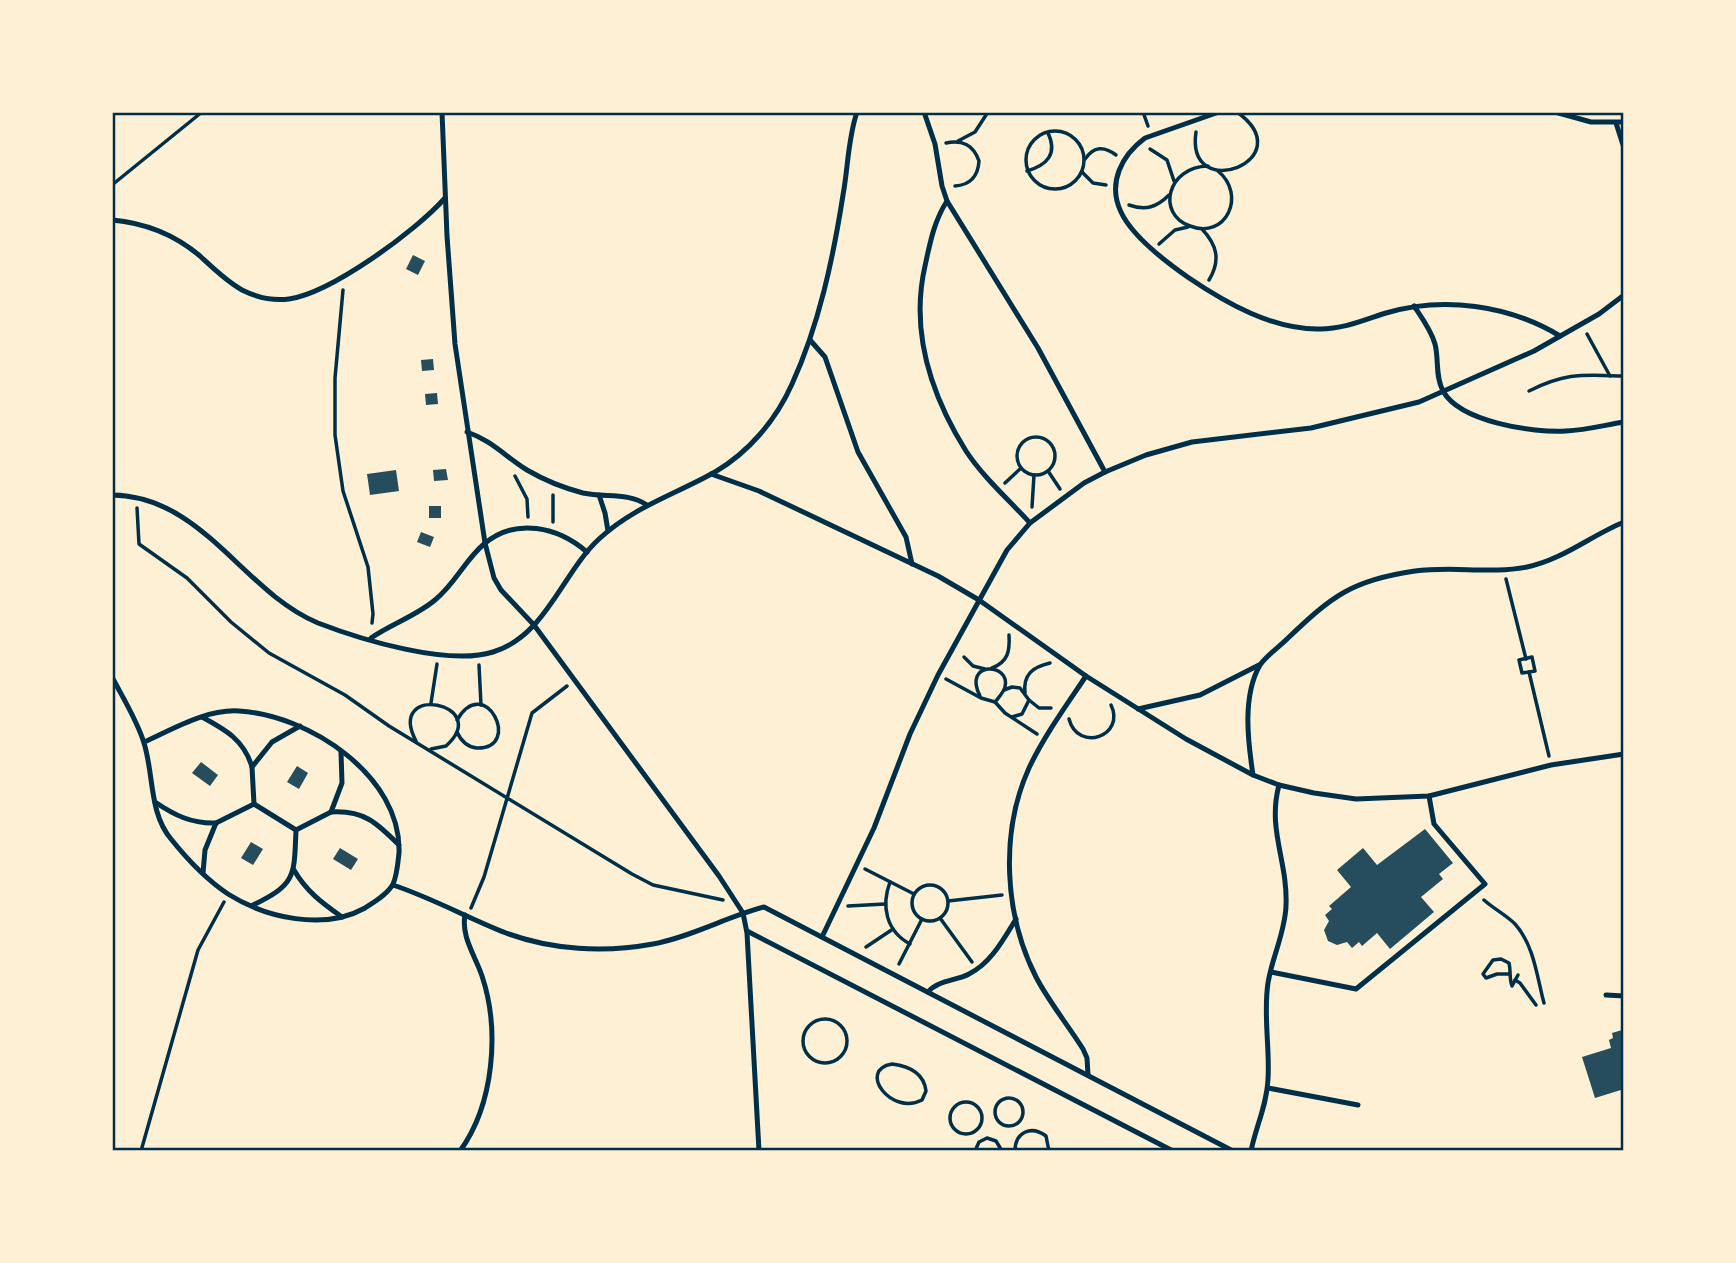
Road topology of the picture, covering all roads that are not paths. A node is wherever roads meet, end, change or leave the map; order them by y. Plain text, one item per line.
1 (442, 112) edge
2 (857, 112) edge
3 (924, 112) edge
4 (1219, 112) edge
5 (1555, 112) edge
6 (1624, 122) edge
7 (1616, 123) junction
8 (1624, 148) edge
9 (445, 198) junction
10 (947, 201) junction
11 (112, 220) edge
12 (1624, 295) edge
13 (1414, 306) junction
14 (1560, 336) junction
15 (810, 340) junction
16 (1443, 391) junction
17 (1624, 422) edge
18 (467, 432) junction
19 (1105, 472) junction
20 (711, 474) junction
21 (112, 495) edge
22 (598, 495) junction
23 (647, 505) junction
24 (1624, 522) edge
25 (1030, 523) junction
26 (608, 531) junction
27 (485, 543) junction
28 (587, 552) junction
29 (912, 564) junction
30 (979, 600) junction
31 (534, 625) junction
32 (370, 639) junction
33 (1260, 665) junction
34 (1086, 676) junction
35 (112, 677) edge
36 (1138, 709) junction
37 (202, 717) junction
38 (300, 726) junction
39 (144, 742) junction
40 (341, 751) junction
41 (1624, 754) edge
42 (252, 767) junction
43 (1253, 775) junction
44 (1279, 785) junction
45 (1429, 796) junction
46 (155, 802) junction
47 (254, 804) junction
48 (331, 812) junction
49 (216, 823) junction
50 (296, 830) junction
51 (399, 845) junction
52 (294, 870) junction
53 (203, 873) junction
54 (393, 885) junction
55 (253, 905) junction
56 (743, 913) junction
57 (466, 915) junction
58 (342, 917) junction
59 (1016, 919) junction
60 (747, 931) junction
61 (822, 937) junction
62 (1271, 972) junction
63 (928, 992) junction
64 (1606, 995) dead end
65 (1624, 996) edge
66 (1088, 1075) junction
67 (1268, 1088) junction
68 (1357, 1105) dead end
69 (460, 1151) edge
70 (759, 1151) edge
71 (1173, 1151) edge
72 (1233, 1151) edge
73 (1251, 1151) edge

1 - 9 lane
2 - 15 lane
3 - 10 lane
4 - 13 lane
5 - 7 lane
6 - 7 lane
7 - 8 lane
9 - 11 lane
9 - 18 lane
10 - 19 lane
10 - 25 lane
12 - 14 lane
13 - 14 lane
13 - 16 lane
14 - 16 lane
15 - 20 lane
15 - 29 lane
16 - 17 lane
16 - 19 lane
18 - 22 lane
18 - 27 lane
19 - 25 lane
20 - 23 lane
20 - 29 lane
21 - 32 lane
22 - 23 lane
22 - 26 lane
23 - 26 lane
24 - 33 lane
25 - 30 lane
26 - 28 lane
27 - 28 lane
27 - 31 lane
27 - 32 lane
28 - 31 lane
29 - 30 lane
30 - 34 lane
30 - 61 lane
31 - 32 lane
31 - 56 lane
33 - 36 lane
33 - 43 lane
34 - 36 lane
34 - 59 lane
35 - 39 lane
36 - 43 lane
37 - 38 lane
37 - 39 lane
37 - 42 lane
38 - 40 lane
38 - 42 lane
39 - 46 lane
40 - 48 lane
40 - 51 lane
41 - 45 lane
42 - 47 lane
43 - 44 lane
44 - 45 lane
44 - 62 lane
45 - 62 lane
46 - 49 lane
46 - 53 lane
47 - 49 lane
47 - 50 lane
48 - 50 lane
48 - 51 lane
49 - 53 lane
50 - 52 lane
51 - 54 lane
52 - 55 lane
52 - 58 lane
53 - 55 lane
54 - 57 lane
54 - 58 lane
55 - 58 lane
56 - 57 lane
56 - 60 lane
56 - 61 lane
57 - 69 lane
59 - 63 lane
59 - 66 lane
60 - 70 lane
60 - 71 lane
61 - 63 lane
62 - 67 lane
63 - 66 lane
64 - 65 lane
66 - 72 lane
67 - 68 lane
67 - 73 lane

